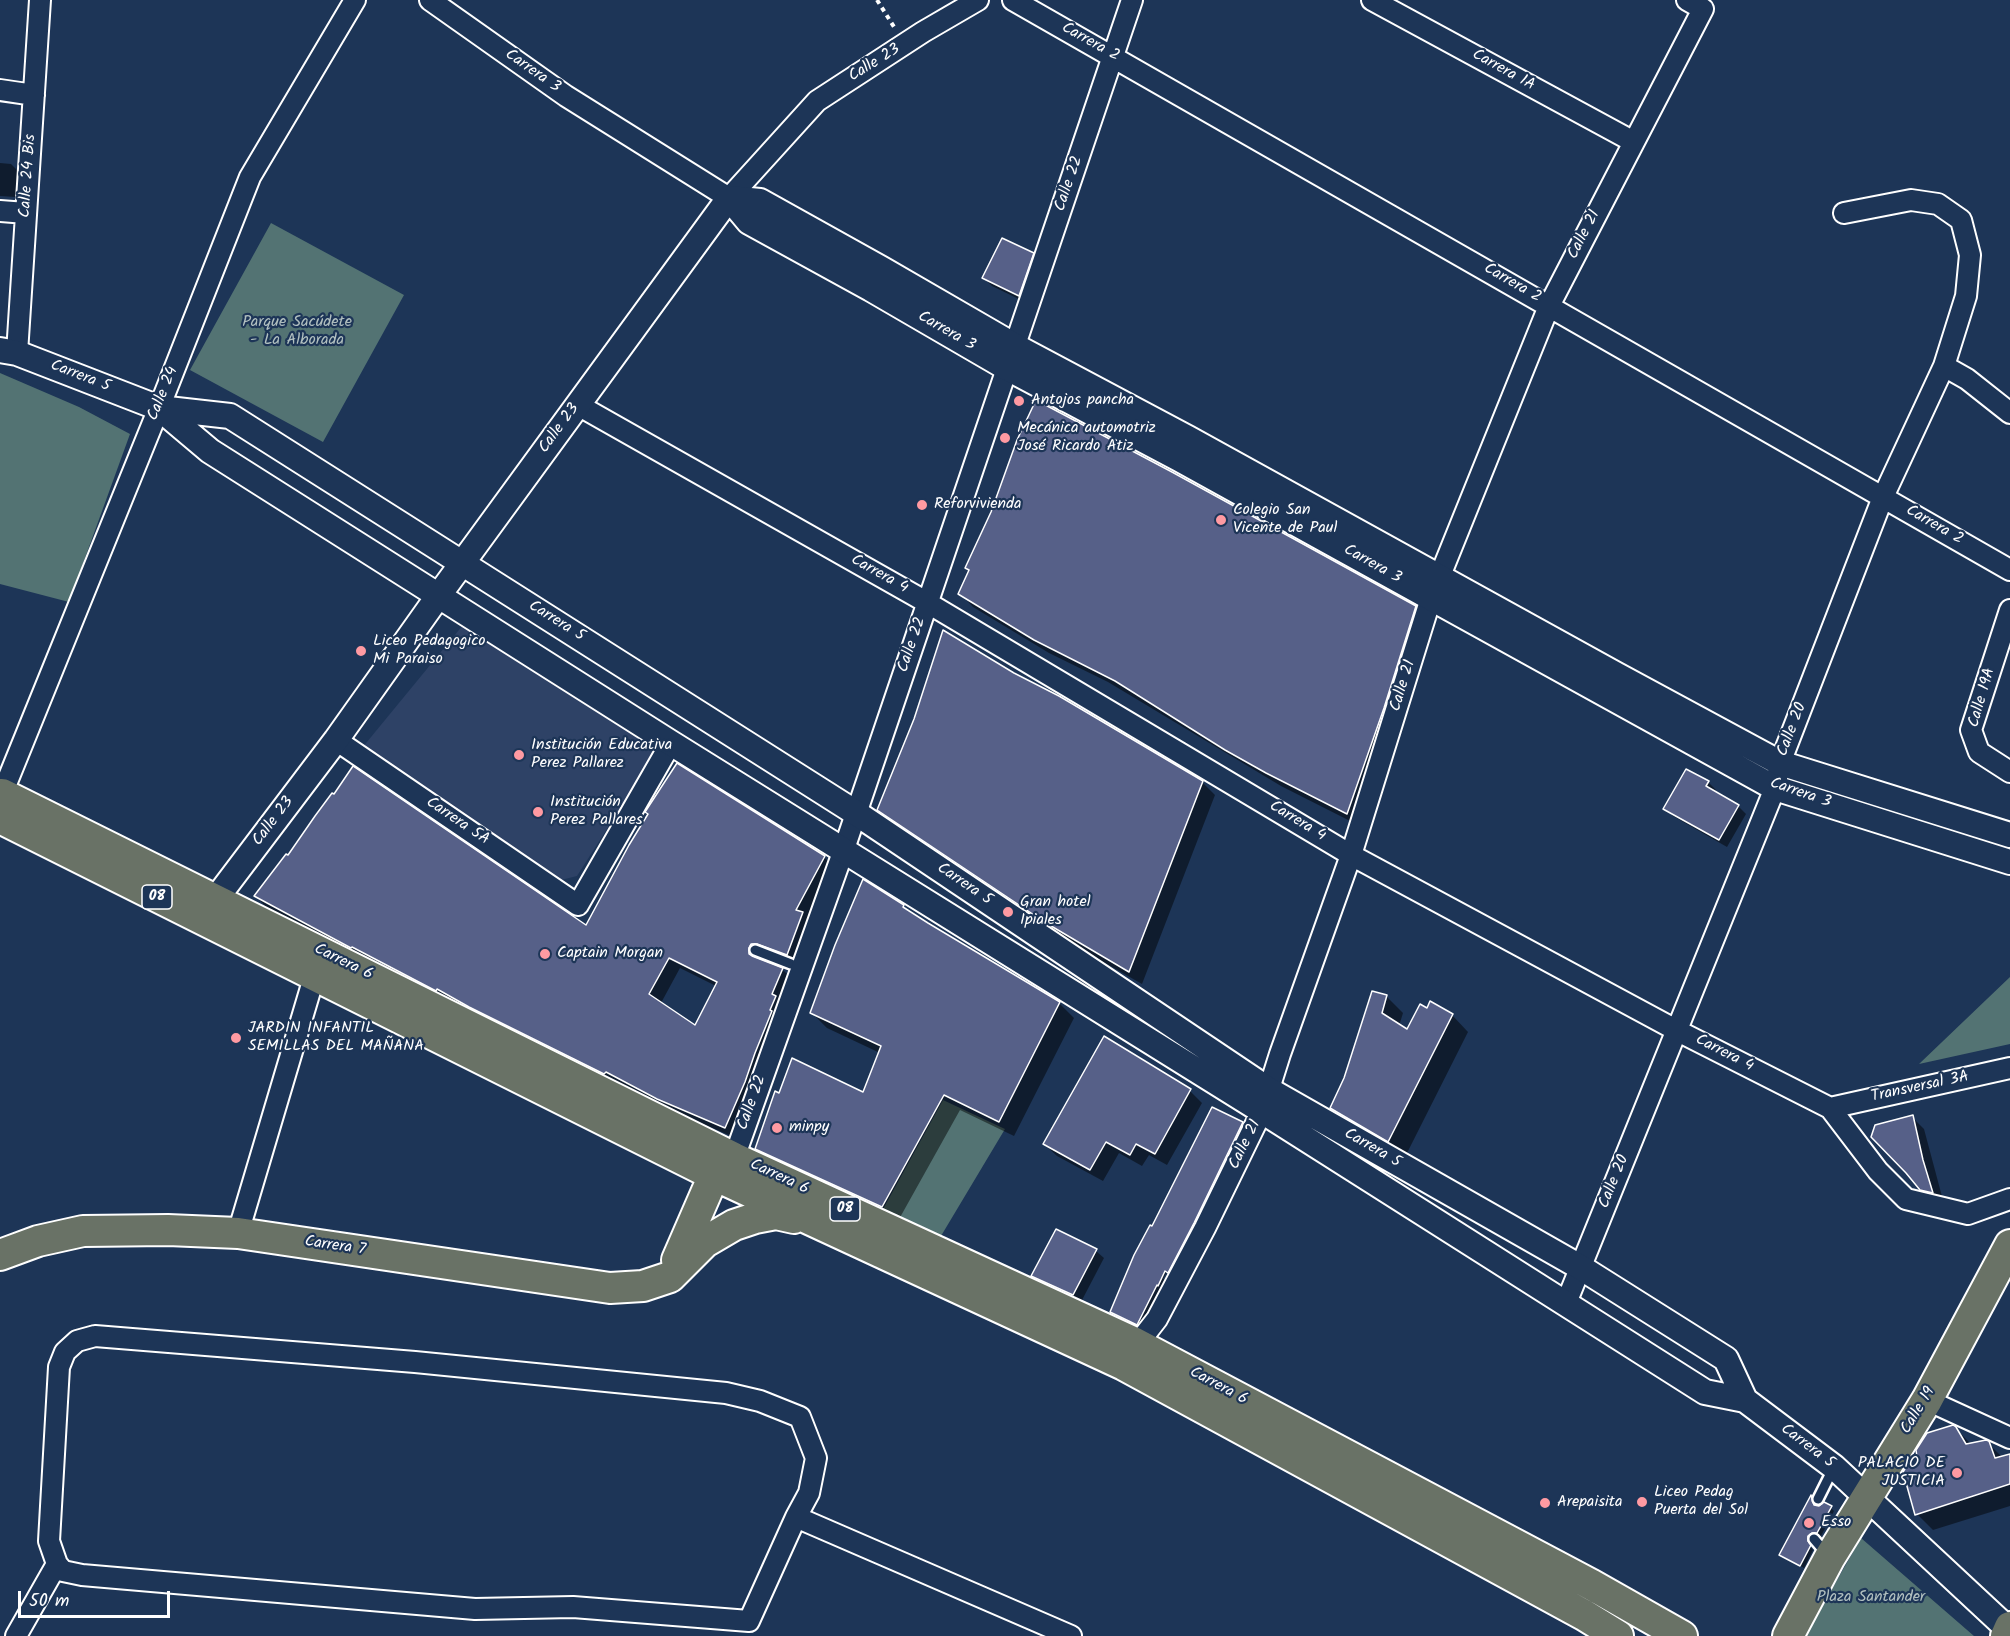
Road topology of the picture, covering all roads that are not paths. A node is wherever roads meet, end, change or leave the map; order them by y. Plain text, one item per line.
1 (40, 0) edge
2 (355, 0) edge
3 (430, 0) edge
4 (978, 0) edge
5 (1013, 0) edge
6 (1132, 0) edge
7 (1372, 0) edge
8 (1695, 5) edge
9 (1113, 56) junction
10 (0, 90) edge
11 (34, 95) junction
12 (1634, 142) junction
13 (729, 198) junction
14 (0, 211) edge
15 (26, 213) junction
16 (1844, 213) dead end
17 (1549, 306) junction
18 (9, 351) edge
19 (1011, 357) junction
20 (1944, 366) junction
21 (578, 405) junction
22 (159, 408) junction
23 (2010, 413) edge
24 (1883, 498) junction
25 (463, 563) junction
26 (2010, 570) edge
27 (1436, 588) junction
28 (439, 595) junction
29 (928, 603) junction
30 (2010, 610) edge
31 (1613, 686) junction
32 (336, 740) junction
33 (672, 743) junction
34 (1780, 763) junction
35 (2010, 772) edge
36 (1775, 788) junction
37 (1, 801) edge
38 (1922, 807) junction
39 (856, 813) junction
40 (1915, 832) junction
41 (2010, 835) edge
42 (844, 850) junction
43 (1351, 855) junction
44 (2010, 862) edge
45 (209, 910) junction
46 (754, 950) dead end
47 (791, 964) dead end
48 (318, 965) junction
49 (1676, 1030) junction
50 (2010, 1068) edge
51 (1265, 1100) junction
52 (1830, 1108) junction
53 (724, 1166) junction
54 (2010, 1199) edge
55 (820, 1225) junction
56 (238, 1233) junction
57 (2010, 1245) edge
58 (0, 1255) edge
59 (1580, 1267) junction
60 (670, 1276) junction
61 (1566, 1303) junction
62 (1128, 1353) junction
63 (1746, 1400) junction
64 (1927, 1400) junction
65 (2010, 1438) edge
66 (1834, 1467) junction
67 (1866, 1496) junction
68 (1818, 1499) dead end
69 (796, 1517) junction
70 (57, 1564) junction
71 (2009, 1631) edge
72 (16, 1636) edge
73 (1071, 1636) edge
74 (1618, 1636) edge
75 (1682, 1636) edge
76 (1788, 1636) edge

1 - 11 street, Calle 24 Bis
2 - 22 street, Calle 24
3 - 13 street, Carrera 3
4 - 13 street, Calle 23
5 - 9 street, Carrera 2
6 - 9 street, Calle 22
7 - 12 street, Carrera 1A
8 - 12 street, Calle 21
9 - 17 street, Carrera 2
9 - 19 street, Calle 22
10 - 11 street
11 - 15 street, Calle 24 Bis
12 - 17 street, Calle 21
13 - 19 street, Carrera 3
13 - 21 street, Calle 23
14 - 15 street
15 - 18 street, Calle 24 Bis
16 - 20 street, Calle 20
17 - 24 street, Carrera 2
17 - 27 street, Calle 21
18 - 22 street, Carrera 5
19 - 27 street, Carrera 3
19 - 29 street, Calle 22
20 - 23 street
20 - 24 street, Calle 20
21 - 25 street, Calle 23
21 - 29 street, Carrera 4
22 - 25 street, Carrera 5
22 - 28 street, Carrera 5
22 - 37 street, Calle 24
24 - 26 street, Carrera 2
24 - 34 street, Calle 20
25 - 28 street, Calle 23
25 - 39 street, Carrera 5
27 - 31 street, Carrera 3
27 - 43 street, Calle 21
28 - 32 street, Calle 23
28 - 33 street, Carrera 5
29 - 39 street, Calle 22
29 - 43 street, Carrera 4
30 - 35 street, Calle 19A
31 - 34 street, Carrera 3
31 - 36 street, Carrera 3
32 - 33 street, Carrera 5A
32 - 45 street, Calle 23
33 - 42 street, Carrera 5
34 - 36 street, Calle 20
34 - 38 street, Carrera 3
36 - 40 street, Carrera 3
36 - 49 street, Calle 20
37 - 45 main road, Carrera 6 / 08
38 - 40 street
38 - 41 street, Carrera 3
39 - 42 street, Calle 22
39 - 51 street, Carrera 5
40 - 44 street, Carrera 3
42 - 51 street, Carrera 5
42 - 53 street, Calle 22
43 - 49 street, Carrera 4
43 - 51 street, Calle 21
45 - 48 main road, Carrera 6 / 08
46 - 47 lane
48 - 53 main road, Carrera 6 / 08
48 - 56 street
49 - 52 street, Carrera 4
49 - 59 street, Calle 20
50 - 52 street, Transversal 3A
51 - 59 street, Carrera 5
51 - 61 street, Carrera 5
51 - 62 street, Calle 21
52 - 54 street, Carrera 4
53 - 55 main road, Carrera 6 / 08
53 - 60 main road, Calle 22
53 - 62 main road, Carrera 6 / 08
55 - 60 main road
55 - 62 main road, Carrera 6 / 08
56 - 58 main road, Carrera 7
56 - 60 main road, Carrera 7
57 - 64 main road, Calle 19
59 - 61 street, Calle 20
59 - 63 street, Carrera 5
61 - 63 street, Carrera 5
62 - 74 main road, Carrera 6 / 08
62 - 75 main road, Carrera 6 / 08
63 - 66 street, Carrera 5
64 - 65 street
64 - 67 main road, Calle 19
66 - 67 street, Carrera 5
66 - 68 lane
67 - 71 street, Carrera 5
67 - 76 main road, Calle 19
69 - 70 street
69 - 70 street
69 - 73 street
70 - 72 street

